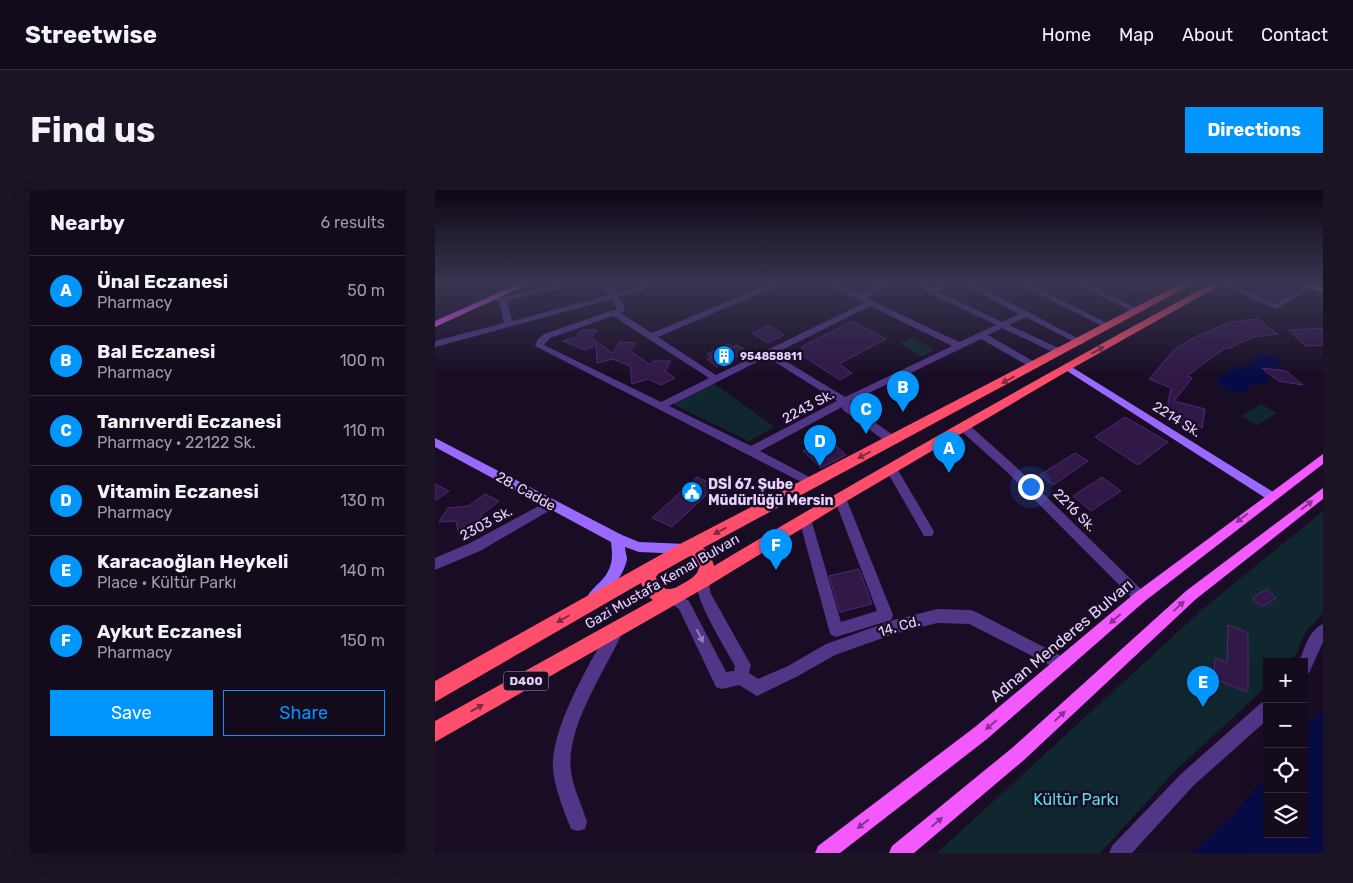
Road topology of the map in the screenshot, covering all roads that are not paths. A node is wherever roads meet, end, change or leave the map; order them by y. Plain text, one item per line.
1 (461, 314) edge
2 (505, 314) edge
3 (552, 314) edge
4 (608, 314) edge
5 (616, 314) edge
6 (707, 314) edge
7 (846, 314) edge
8 (892, 314) edge
9 (978, 314) edge
10 (1025, 314) joint
11 (1084, 314) edge
12 (1133, 314) edge
13 (1165, 314) edge
14 (435, 324) edge
15 (1002, 325) junction
16 (509, 326) junction
17 (1109, 326) junction
18 (981, 335) junction
19 (651, 337) junction
20 (1081, 342) junction
21 (435, 344) edge
22 (959, 346) junction
23 (1061, 352) junction
24 (766, 353) junction
25 (1035, 366) junction
26 (1067, 367) junction
27 (715, 378) junction
28 (845, 401) junction
29 (661, 406) junction
30 (964, 427) junction
31 (893, 441) junction
32 (435, 442) edge
33 (751, 450) junction
34 (1323, 458) edge
35 (891, 468) junction
36 (811, 483) junction
37 (1323, 492) edge
38 (1271, 496) junction
39 (840, 498) junction
40 (550, 505) junction
41 (805, 519) junction
42 (928, 532) dead end
43 (617, 539) junction
44 (639, 547) junction
45 (686, 549) junction
46 (435, 564) edge
47 (652, 569) junction
48 (702, 580) junction
49 (673, 597) junction
50 (1141, 597) junction
51 (581, 609) junction
52 (617, 629) junction
53 (1323, 631) edge
54 (1308, 658) edge
55 (1062, 664) junction
56 (741, 677) junction
57 (435, 692) edge
58 (1263, 713) edge
59 (435, 732) edge
60 (577, 822) dead end
61 (825, 853) edge
62 (899, 853) edge
63 (1119, 853) edge

1 - 14 main road
2 - 16 street
3 - 16 street
4 - 29 street
5 - 19 street
6 - 19 street
7 - 24 street
8 - 22 street
9 - 15 street
10 - 15 street, 2243 Sk.
10 - 20 street
11 - 17 street
12 - 17 highway, Gazi Mustafa Kemal Bulvarı / D400
26 -> 13 highway, Gazi Mustafa Kemal Bulvarı / D400
15 - 18 street, 2243 Sk.
15 - 23 street
16 - 21 street
17 - 20 highway, Gazi Mustafa Kemal Bulvarı / D400
18 - 22 street, 2243 Sk.
18 - 25 street
19 - 27 street
20 - 23 highway, Gazi Mustafa Kemal Bulvarı / D400
22 - 28 street, 2243 Sk.
23 - 25 highway, Gazi Mustafa Kemal Bulvarı / D400
24 - 27 street
24 - 28 street
25 -> 31 highway, Gazi Mustafa Kemal Bulvarı / D400
26 - 30 highway, Gazi Mustafa Kemal Bulvarı / D400
26 - 38 street, 2214 Sk.
27 - 29 street
28 - 31 street
28 - 33 street, 2243 Sk.
29 - 33 street
30 - 35 highway, Gazi Mustafa Kemal Bulvarı / D400
30 - 50 street, 2216 Sk.
31 -> 36 highway, Gazi Mustafa Kemal Bulvarı / D400
32 - 40 street, 28. Cadde
33 - 36 street
34 - 38 main road, Adnan Menderes Bulvarı
35 - 39 highway, Gazi Mustafa Kemal Bulvarı / D400
35 - 42 street
36 -> 45 highway, Gazi Mustafa Kemal Bulvarı / D400
62 -> 37 main road
38 -> 50 main road, Adnan Menderes Bulvarı
39 - 41 highway, Gazi Mustafa Kemal Bulvarı / D400
39 - 41 street
40 - 43 street, 28. Cadde
40 - 46 street, 2303 Sk.
41 - 48 highway, Gazi Mustafa Kemal Bulvarı / D400
43 - 44 street, 28. Cadde
43 - 51 street
44 - 45 street, 28. Cadde
44 - 47 street
45 - 47 highway, Gazi Mustafa Kemal Bulvarı / D400
45 - 48 highway
47 - 49 highway
47 - 51 highway, Gazi Mustafa Kemal Bulvarı / D400
48 - 49 highway, Gazi Mustafa Kemal Bulvarı / D400
48 - 56 street
49 - 52 highway, Gazi Mustafa Kemal Bulvarı / D400
49 -> 56 street, 14. Cd.
50 -> 55 main road, Adnan Menderes Bulvarı
51 -> 57 highway, Gazi Mustafa Kemal Bulvarı / D400
59 -> 52 highway, Gazi Mustafa Kemal Bulvarı / D400
52 - 60 street
53 - 54 street
55 - 56 street, 14. Cd.
55 -> 61 main road, Adnan Menderes Bulvarı
58 - 63 street

